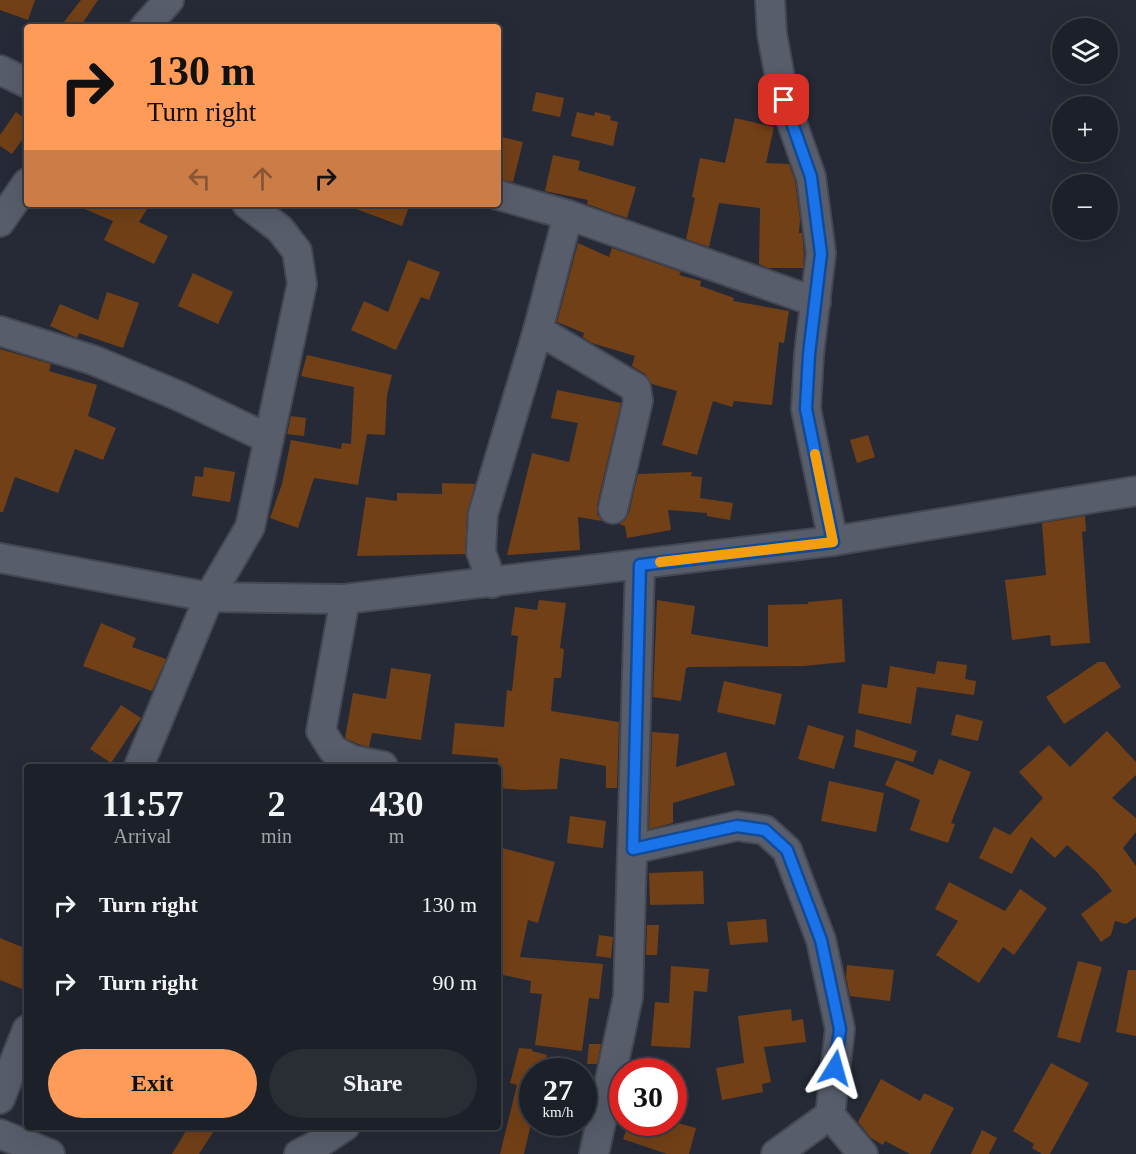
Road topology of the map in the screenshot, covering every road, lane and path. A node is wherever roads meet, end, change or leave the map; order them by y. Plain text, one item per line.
1 (169, 0) edge
2 (770, 0) edge
3 (148, 24) edge
4 (0, 70) edge
5 (24, 82) edge
6 (24, 187) edge
7 (501, 196) edge
8 (251, 207) edge
9 (568, 215) junction
10 (0, 222) edge
11 (816, 302) junction
12 (538, 330) junction
13 (0, 331) edge
14 (269, 439) junction
15 (1136, 491) edge
16 (613, 509) dead end
17 (833, 542) junction
18 (0, 558) edge
19 (640, 565) junction
20 (492, 583) junction
21 (209, 597) junction
22 (345, 599) junction
23 (140, 764) edge
24 (373, 764) edge
25 (633, 849) junction
26 (24, 1038) edge
27 (0, 1099) edge
28 (830, 1115) junction
29 (339, 1130) edge
30 (0, 1134) edge
31 (50, 1154) edge
32 (299, 1154) edge
33 (594, 1154) edge
34 (776, 1154) edge
35 (863, 1154) edge

1 - 3 street
2 - 11 street
4 - 5 street
6 - 10 street
7 - 9 street
8 - 14 street
9 - 11 street
9 - 12 street
11 - 17 street
12 - 16 street
12 - 20 street
13 - 14 street
14 - 21 street
15 - 17 street
17 - 19 street
18 - 21 street
19 - 20 street
19 - 25 street
20 - 22 street
21 - 22 street
21 - 23 street
22 - 24 street
25 - 28 street
25 - 33 street
26 - 27 street
28 - 34 street
28 - 35 street
29 - 32 street
30 - 31 street

